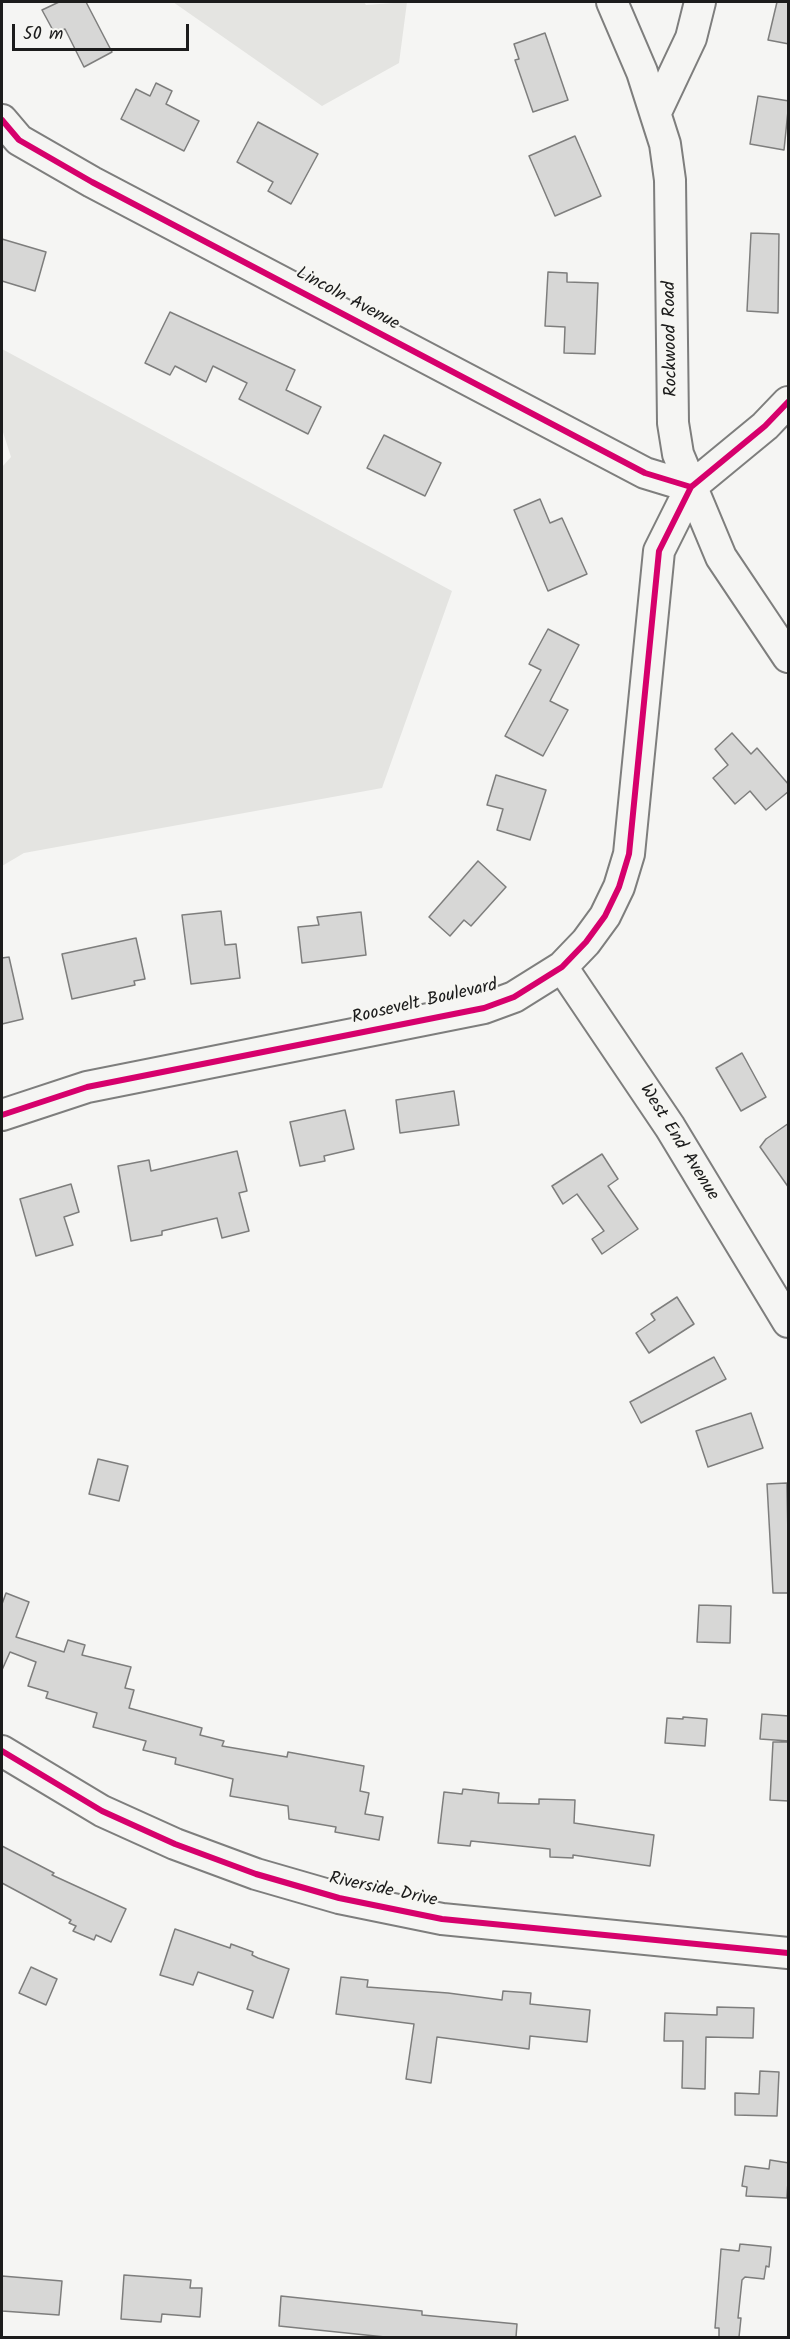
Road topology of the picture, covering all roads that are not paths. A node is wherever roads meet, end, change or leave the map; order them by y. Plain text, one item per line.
1 (612, 2) edge
2 (700, 2) edge
3 (656, 112) junction
4 (2, 120) edge
5 (789, 402) edge
6 (691, 487) junction
7 (789, 657) edge
8 (562, 967) junction
9 (2, 1115) edge
10 (789, 1322) edge
11 (2, 1751) edge
12 (789, 1953) edge

1 - 3 street, Rockwood Road
2 - 3 street
3 - 6 street, Rockwood Road
4 - 6 street, Lincoln Avenue
5 - 6 street
6 - 7 street, Rockwood Road
6 - 8 street, Roosevelt Boulevard
8 - 9 street, Roosevelt Boulevard
8 - 10 street, West End Avenue
11 - 12 street, Riverside Drive

